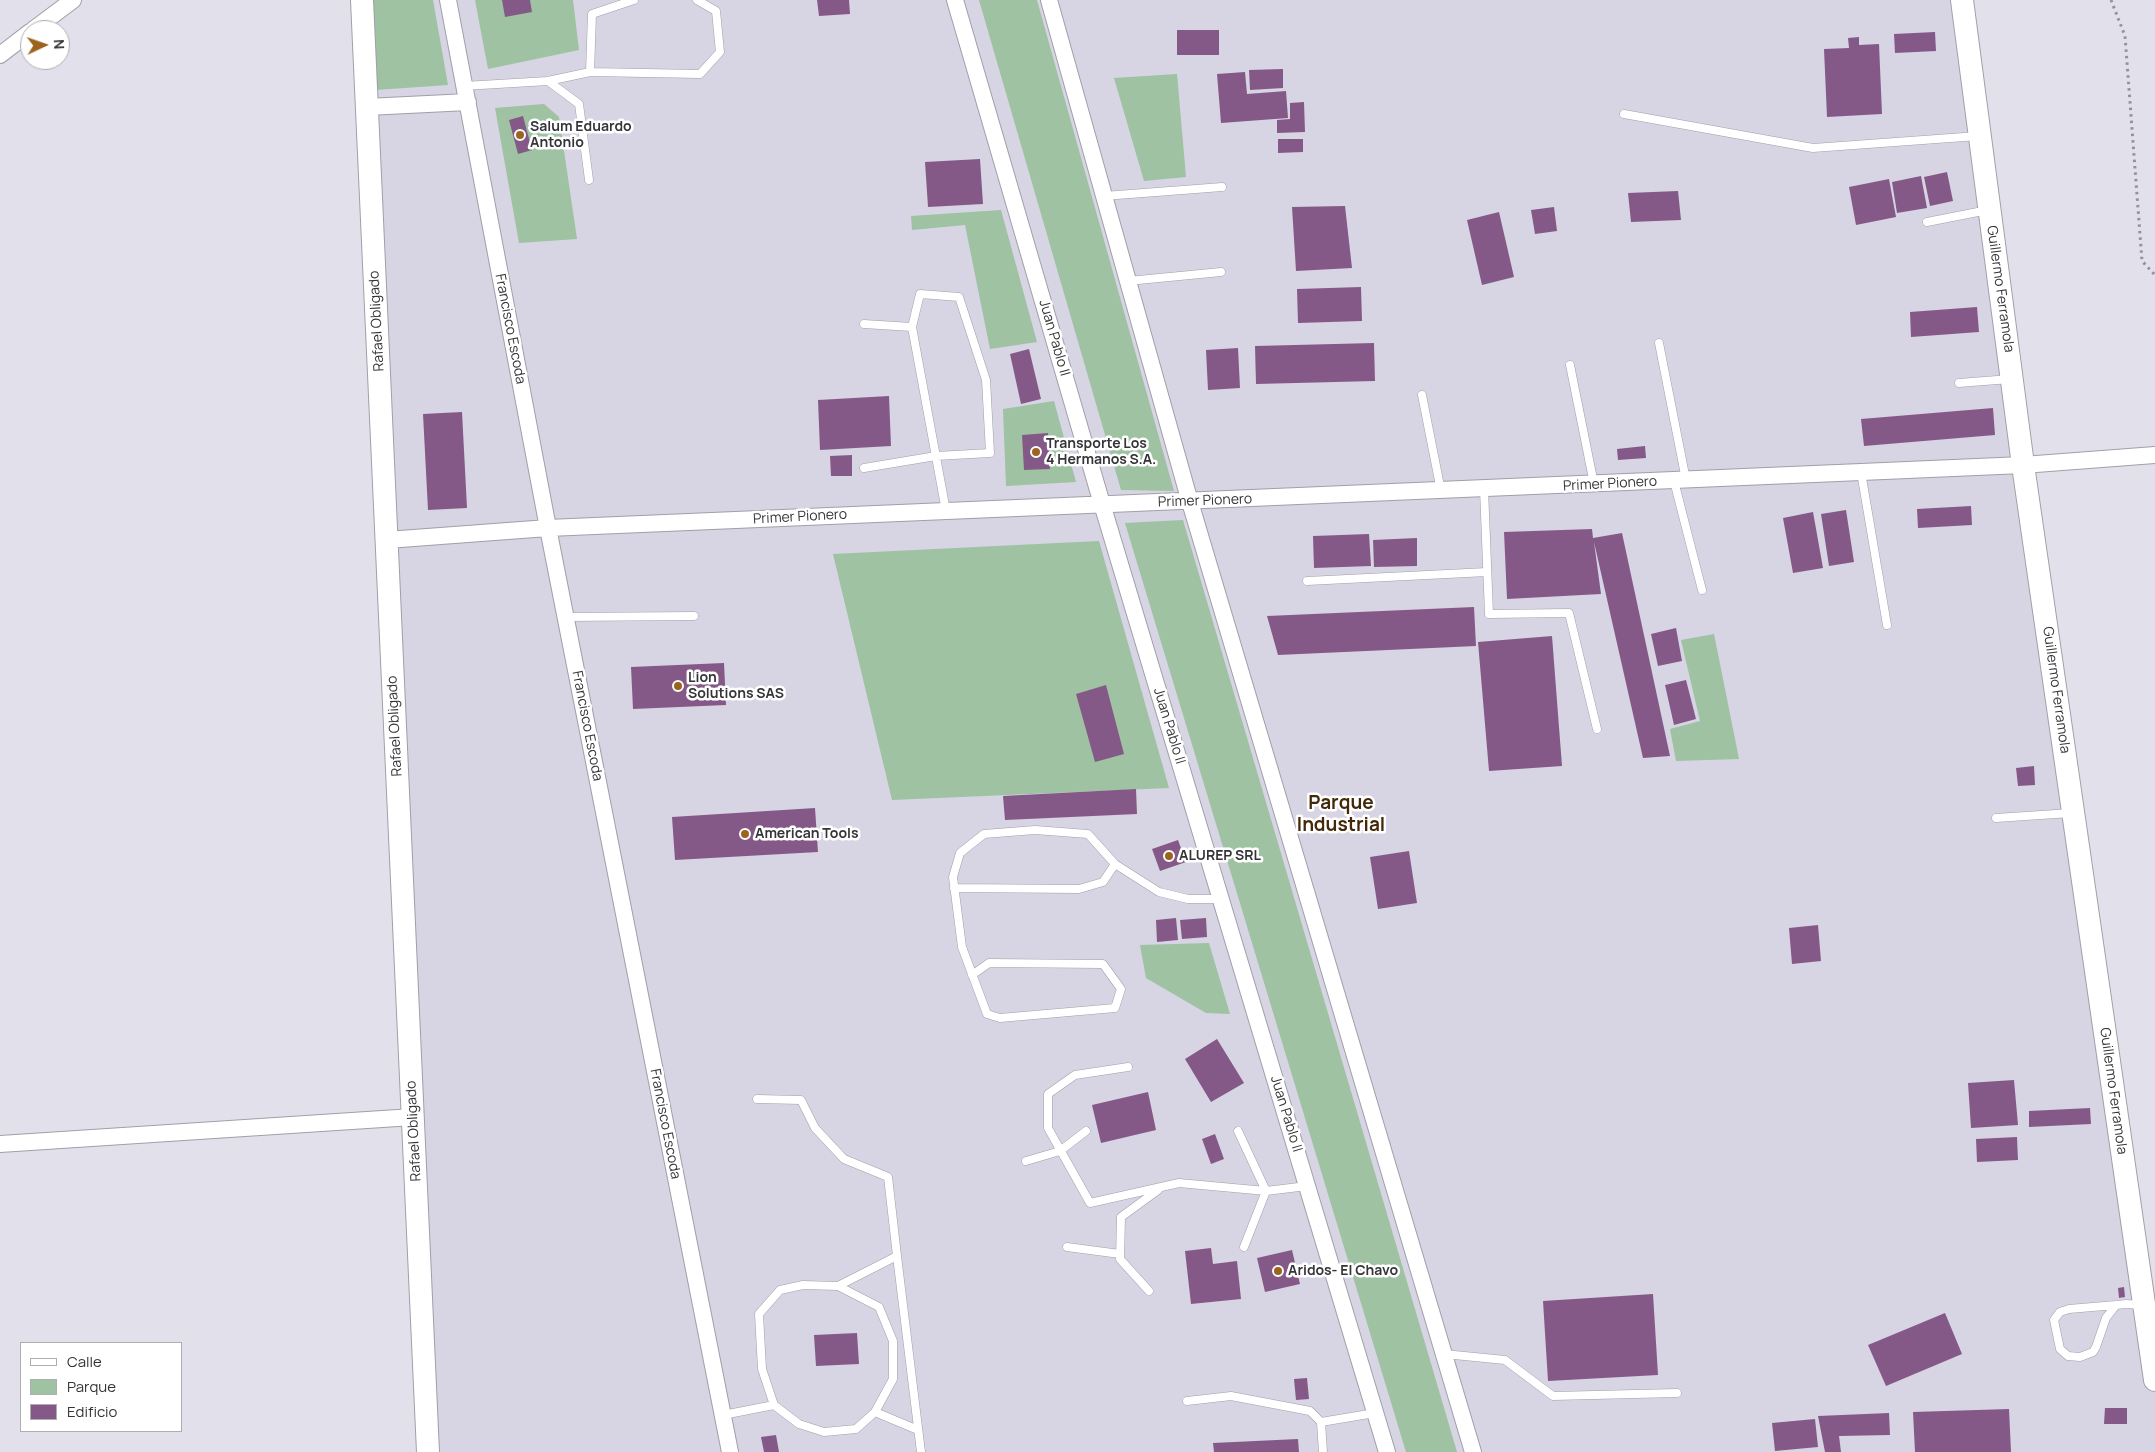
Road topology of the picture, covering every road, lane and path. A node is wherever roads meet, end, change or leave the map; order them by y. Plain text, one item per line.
1 (73, 0) edge
2 (362, 0) edge
3 (448, 0) edge
4 (634, 0) edge
5 (697, 0) edge
6 (954, 0) edge
7 (1049, 0) edge
8 (1962, 0) edge
9 (2111, 0) edge
10 (47, 20) edge
11 (20, 40) edge
12 (0, 55) edge
13 (590, 72) junction
14 (548, 82) junction
15 (464, 86) junction
16 (468, 102) junction
17 (367, 107) junction
18 (1624, 114) dead end
19 (1980, 136) junction
20 (589, 180) dead end
21 (1222, 187) dead end
22 (1104, 196) junction
23 (1990, 209) junction
24 (1927, 222) dead end
25 (1221, 272) dead end
26 (2155, 275) edge
27 (1128, 281) junction
28 (864, 324) dead end
29 (912, 328) junction
30 (1659, 343) dead end
31 (1570, 365) dead end
32 (2012, 379) junction
33 (1958, 383) dead end
34 (1422, 395) dead end
35 (2155, 455) edge
36 (936, 456) junction
37 (2023, 465) junction
38 (864, 468) dead end
39 (1861, 472) junction
40 (1680, 480) junction
41 (1594, 484) junction
42 (1484, 489) junction
43 (1441, 491) junction
44 (1190, 502) junction
45 (1102, 504) junction
46 (946, 511) junction
47 (548, 528) junction
48 (387, 540) junction
49 (1487, 572) junction
50 (1306, 581) dead end
51 (1702, 590) dead end
52 (694, 616) dead end
53 (566, 617) junction
54 (1887, 625) dead end
55 (1597, 729) dead end
56 (2073, 813) junction
57 (1996, 818) dead end
58 (1115, 864) junction
59 (954, 888) junction
60 (1221, 899) junction
61 (972, 975) junction
62 (1128, 1067) dead end
63 (757, 1099) dead end
64 (413, 1117) junction
65 (1086, 1131) dead end
66 (1238, 1131) dead end
67 (0, 1144) edge
68 (1060, 1151) junction
69 (1026, 1161) dead end
70 (1307, 1186) junction
71 (1162, 1187) junction
72 (1266, 1192) junction
73 (1068, 1247) dead end
74 (1244, 1247) dead end
75 (1120, 1254) junction
76 (897, 1256) junction
77 (838, 1286) junction
78 (1149, 1291) dead end
79 (2116, 1305) junction
80 (2144, 1305) junction
81 (1444, 1354) junction
82 (2155, 1380) edge
83 (1677, 1393) dead end
84 (1187, 1401) dead end
85 (774, 1405) junction
86 (875, 1412) junction
87 (1375, 1413) junction
88 (723, 1415) junction
89 (1321, 1422) junction
90 (918, 1430) junction
91 (428, 1452) edge
92 (730, 1452) edge
93 (921, 1452) edge
94 (1323, 1452) edge
95 (1387, 1452) edge
96 (1473, 1452) edge

1 - 10 street
2 - 17 street, Rafael Obligado
3 - 15 street, Francisco Escoda
4 - 13 lane
5 - 13 lane
6 - 45 street, Juan Pablo II
7 - 22 street
8 - 19 street, Guillermo Ferramola
9 - 26 path
11 - 12 street
13 - 14 lane
14 - 15 lane
14 - 20 lane
15 - 16 street, Francisco Escoda
16 - 17 street
16 - 47 street, Francisco Escoda
17 - 48 street, Rafael Obligado
18 - 19 lane
19 - 23 street, Guillermo Ferramola
21 - 22 lane
22 - 27 street
23 - 24 lane
23 - 32 street, Guillermo Ferramola
25 - 27 lane
27 - 44 street
28 - 29 lane
29 - 36 lane
29 - 36 lane
30 - 40 lane
31 - 41 lane
32 - 33 lane
32 - 37 street, Guillermo Ferramola
34 - 43 lane
35 - 37 street, Primer Pionero
36 - 38 lane
36 - 46 lane
37 - 39 street, Primer Pionero
37 - 56 street, Guillermo Ferramola
39 - 40 street, Primer Pionero
39 - 54 lane
40 - 41 street, Primer Pionero
40 - 51 lane
41 - 42 street, Primer Pionero
42 - 43 street, Primer Pionero
42 - 49 lane
43 - 44 street, Primer Pionero
44 - 45 street, Primer Pionero
44 - 81 street
45 - 46 street, Primer Pionero
45 - 60 street, Juan Pablo II
46 - 47 street, Primer Pionero
47 - 48 street, Primer Pionero
47 - 53 street, Francisco Escoda
48 - 64 street, Rafael Obligado
49 - 50 lane
49 - 55 lane
52 - 53 lane
53 - 88 street, Francisco Escoda
56 - 57 lane
56 - 80 street, Guillermo Ferramola
58 - 59 lane
58 - 59 lane
58 - 60 lane
59 - 61 lane
60 - 70 street, Juan Pablo II
61 - 61 lane
62 - 68 lane
63 - 76 lane
64 - 67 street
64 - 91 street, Rafael Obligado
65 - 68 lane
66 - 72 lane
68 - 69 lane
68 - 71 lane
70 - 72 lane
70 - 87 street, Juan Pablo II
71 - 72 lane
71 - 75 lane
72 - 74 lane
73 - 75 lane
75 - 78 lane
76 - 77 lane
76 - 90 lane
77 - 85 lane
77 - 86 lane
79 - 79 lane
79 - 80 lane
80 - 82 street, Guillermo Ferramola
81 - 83 lane
81 - 96 street
84 - 89 lane
85 - 86 lane
85 - 88 lane
86 - 90 lane
87 - 89 lane
87 - 95 street, Juan Pablo II
88 - 92 street, Francisco Escoda
89 - 94 lane
90 - 93 lane

